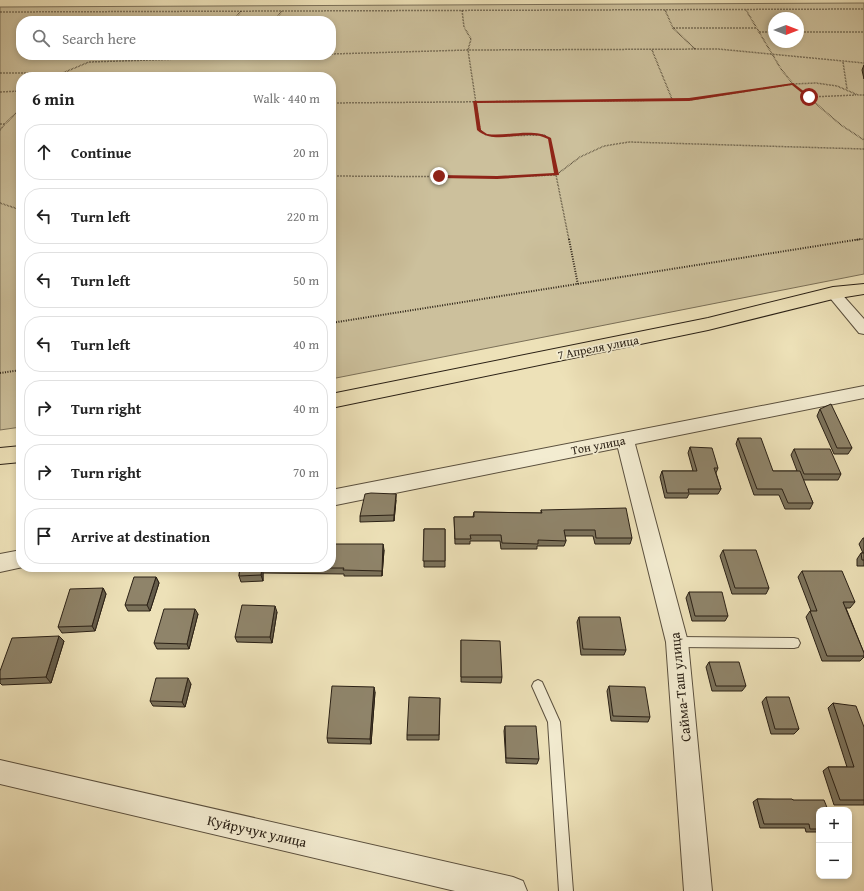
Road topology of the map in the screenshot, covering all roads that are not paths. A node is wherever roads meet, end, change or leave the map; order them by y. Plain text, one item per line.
1 (864, 288) edge
2 (833, 293) junction
3 (864, 329) edge
4 (864, 392) edge
5 (336, 400) edge
6 (625, 440) junction
7 (16, 454) edge
8 (0, 456) edge
9 (336, 497) edge
10 (16, 560) edge
11 (0, 563) edge
12 (677, 642) junction
13 (794, 643) dead end
14 (538, 686) dead end
15 (0, 772) edge
16 (513, 891) edge
17 (566, 891) edge
18 (698, 891) edge

1 - 2 main road, 7 Апреля улица
2 - 3 street
2 - 5 main road, 7 Апреля улица
4 - 6 street, Тон улица
6 - 9 street, Тон улица
6 - 12 street, Сайма-Таш улица
7 - 8 main road
10 - 11 street
12 - 13 lane
12 - 18 street, Сайма-Таш улица
14 - 17 lane
15 - 16 street, Куйручук улица

